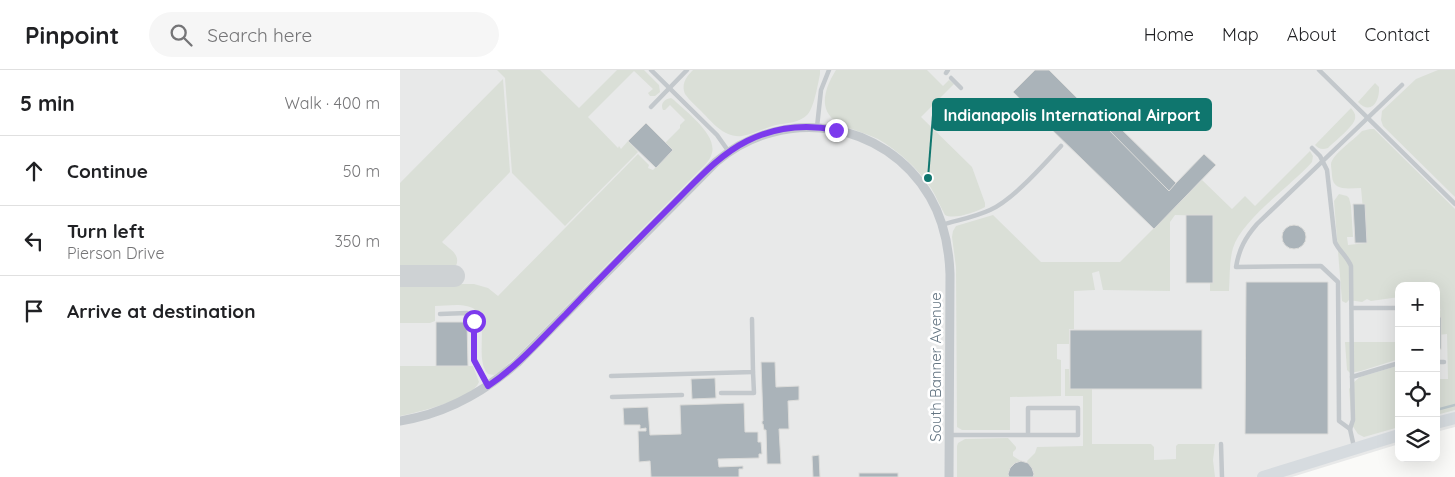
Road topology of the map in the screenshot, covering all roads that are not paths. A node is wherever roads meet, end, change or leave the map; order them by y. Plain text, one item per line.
1 (651, 70) edge
2 (687, 70) edge
3 (829, 70) edge
4 (1319, 70) edge
5 (951, 78) dead end
6 (1402, 85) dead end
7 (669, 88) junction
8 (961, 88) dead end
9 (651, 106) dead end
10 (1367, 118) junction
11 (816, 127) junction
12 (1061, 146) dead end
13 (1312, 148) dead end
14 (729, 152) junction
15 (1323, 161) junction
16 (1455, 204) edge
17 (942, 225) junction
18 (1352, 308) junction
19 (1395, 308) edge
20 (440, 314) dead end
21 (752, 319) dead end
22 (1440, 362) edge
23 (1444, 362) dead end
24 (1395, 364) edge
25 (753, 372) junction
26 (611, 376) dead end
27 (1352, 378) junction
28 (488, 386) junction
29 (721, 393) dead end
30 (682, 395) dead end
31 (612, 398) dead end
32 (1455, 418) edge
33 (400, 421) edge
34 (1440, 422) edge
35 (1350, 429) junction
36 (949, 435) junction
37 (1028, 435) junction
38 (1395, 436) edge
39 (1221, 444) dead end
40 (1354, 448) junction
41 (949, 477) edge
42 (1222, 477) edge
43 (1263, 477) edge

1 - 7 lane
2 - 7 lane
3 - 11 lane
4 - 10 lane
5 - 8 lane
6 - 10 lane
7 - 9 lane
7 - 14 lane
10 - 15 lane
10 - 16 lane
11 - 14 street, South Banner Avenue
11 - 17 street, South Banner Avenue
12 - 17 lane
13 - 15 lane
14 - 28 street, South Banner Avenue
15 - 18 lane
15 - 35 lane
17 - 36 street, South Banner Avenue
18 - 19 lane
18 - 27 lane
20 - 28 lane
21 - 25 lane
22 - 23 lane
24 - 27 lane
25 - 26 lane
25 - 29 lane
27 - 35 lane
28 - 33 street, South Banner Avenue
30 - 31 lane
32 - 34 street
35 - 40 lane
36 - 37 lane
36 - 41 street, South Banner Avenue
37 - 37 lane
38 - 40 street
39 - 42 lane
40 - 43 street

